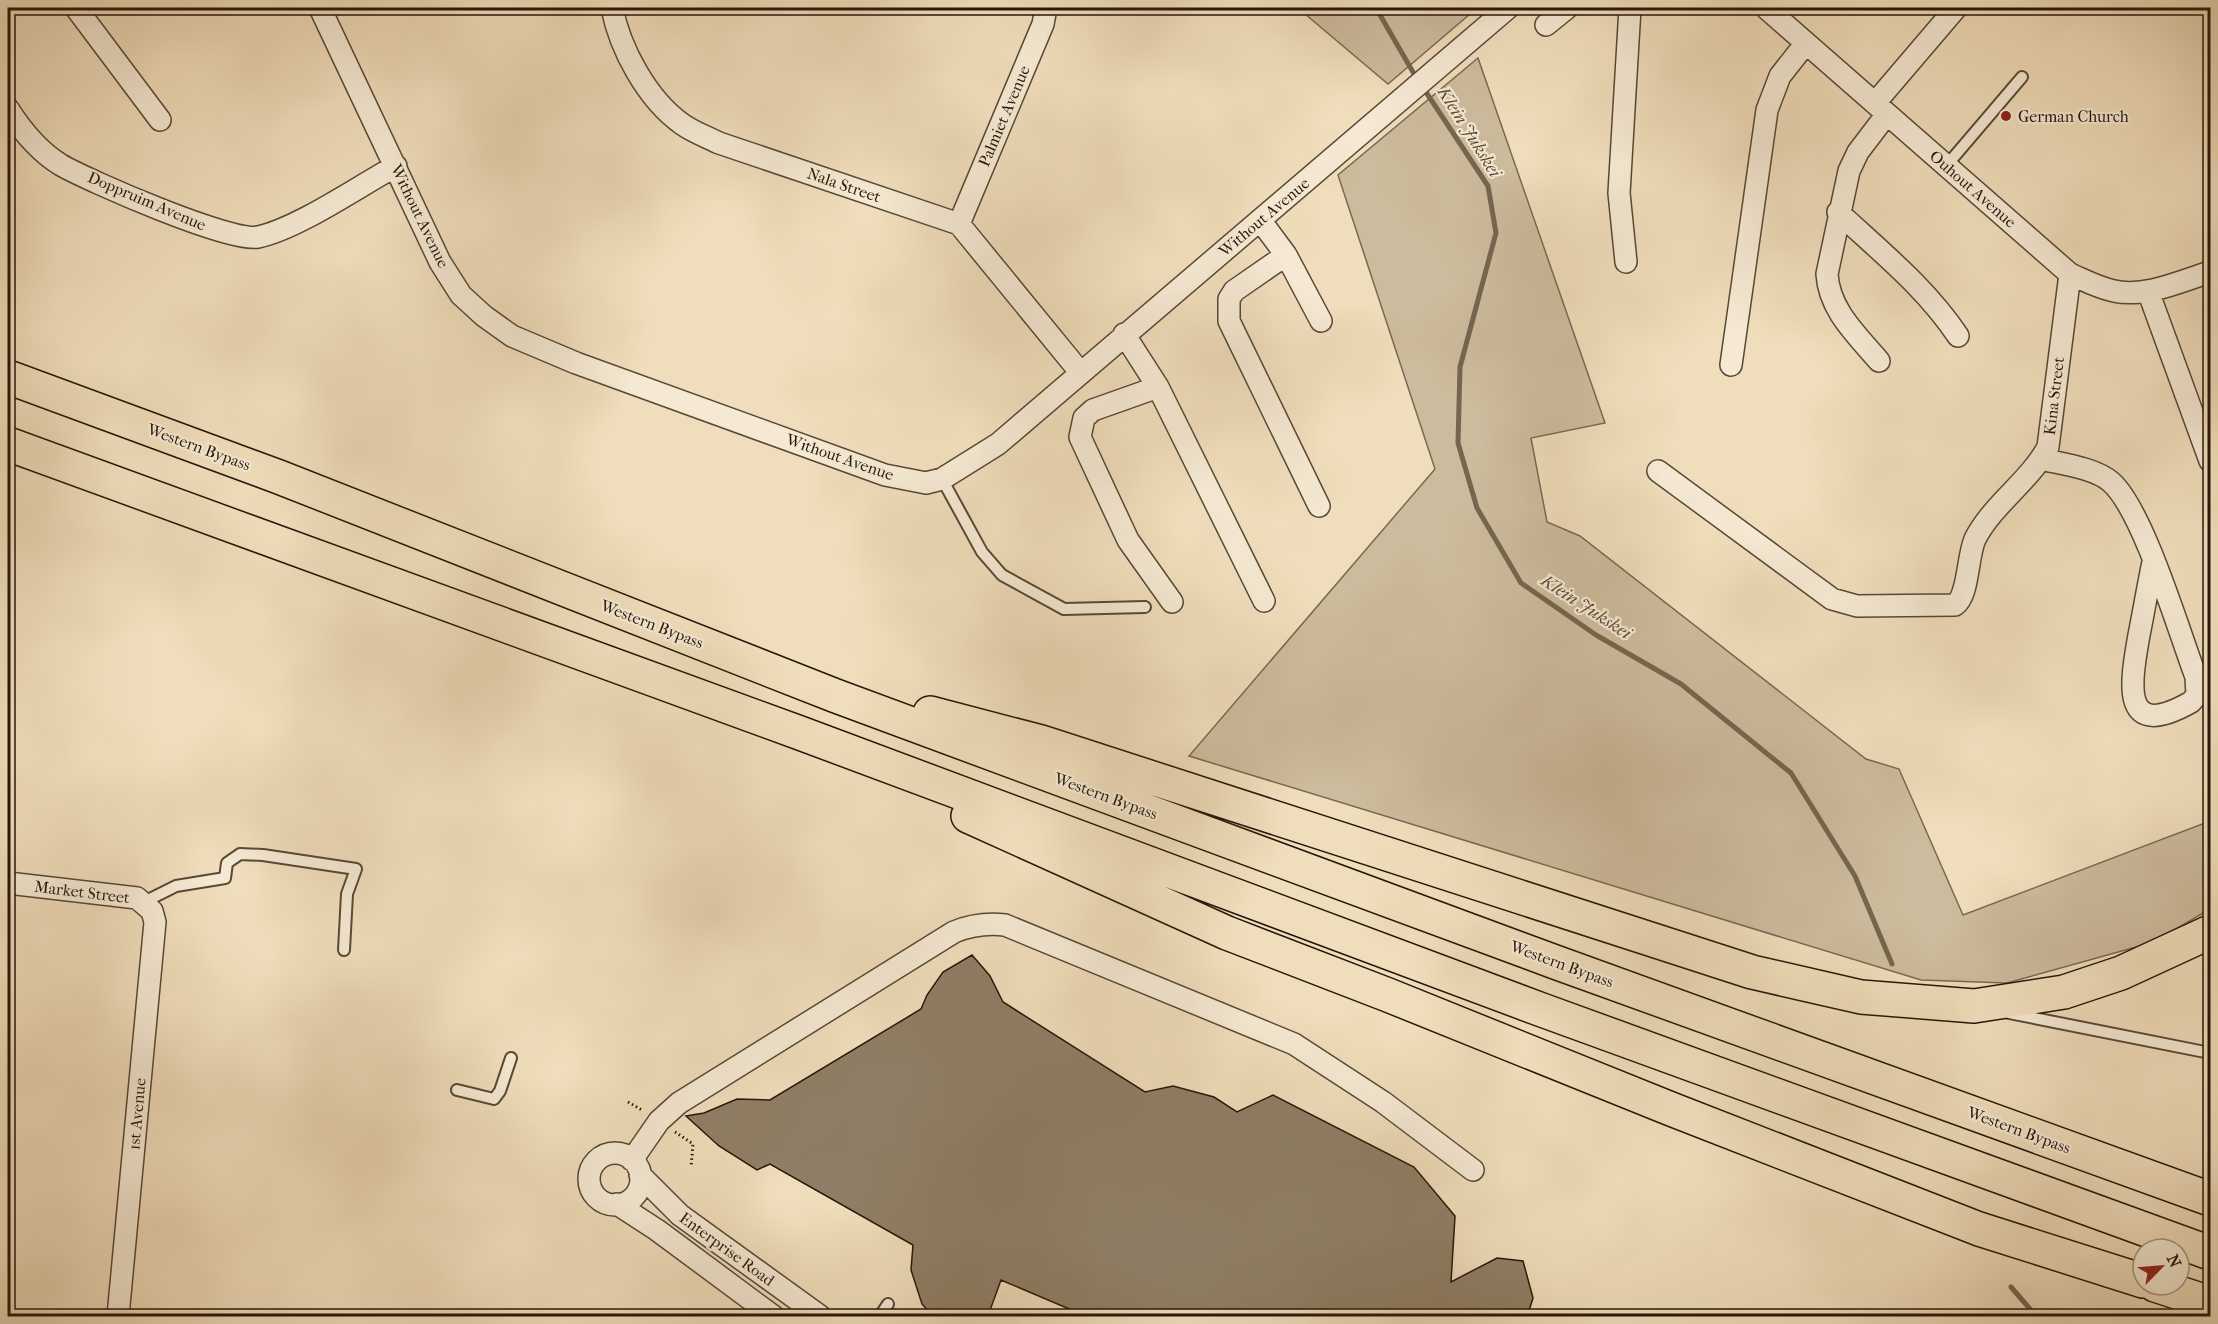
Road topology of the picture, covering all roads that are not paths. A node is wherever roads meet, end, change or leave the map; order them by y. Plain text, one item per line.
1 (76, 8) edge
2 (320, 8) edge
3 (612, 8) edge
4 (1046, 8) edge
5 (1508, 8) edge
6 (1568, 8) edge
7 (1630, 8) edge
8 (1766, 8) edge
9 (1956, 8) edge
10 (1546, 25) dead end
11 (1806, 43) junction
12 (2022, 77) dead end
13 (8, 109) edge
14 (1881, 109) junction
15 (160, 120) dead end
16 (1947, 165) junction
17 (396, 166) junction
18 (1838, 212) junction
19 (1260, 220) junction
20 (959, 224) junction
21 (1286, 255) junction
22 (1626, 262) dead end
23 (2211, 272) edge
24 (2070, 274) junction
25 (2148, 291) junction
26 (1322, 321) dead end
27 (1124, 334) junction
28 (1958, 336) dead end
29 (1880, 361) dead end
30 (1731, 365) dead end
31 (1080, 372) junction
32 (8, 377) edge
33 (1158, 387) junction
34 (8, 444) edge
35 (2041, 459) junction
36 (2211, 461) edge
37 (1658, 471) dead end
38 (942, 478) junction
39 (1319, 506) dead end
40 (2153, 562) junction
41 (1264, 601) dead end
42 (1172, 602) dead end
43 (1145, 607) dead end
44 (836, 696) junction
45 (800, 733) junction
46 (8, 883) edge
47 (148, 907) junction
48 (2211, 932) edge
49 (344, 950) dead end
50 (1974, 1006) junction
51 (2211, 1053) edge
52 (511, 1058) dead end
53 (457, 1090) dead end
54 (636, 1167) junction
55 (1473, 1170) dead end
56 (2211, 1199) edge
57 (618, 1204) junction
58 (2211, 1253) edge
59 (2131, 1277) edge
60 (2191, 1297) edge
61 (2211, 1303) edge
62 (888, 1304) dead end
63 (118, 1317) edge
64 (773, 1317) edge
65 (820, 1317) edge
66 (880, 1317) edge

1 - 15 street
2 - 17 street, Without Avenue
3 - 20 street, Nala Street
4 - 20 street, Palmiet Avenue
5 - 19 street, Without Avenue
6 - 10 street
7 - 22 street
8 - 11 street, Ouhout Avenue
9 - 14 street
11 - 14 street, Ouhout Avenue
11 - 30 street
12 - 16 lane
13 - 17 street, Doppruim Avenue
14 - 16 street, Ouhout Avenue
14 - 18 street
16 - 24 street, Ouhout Avenue
17 - 38 street, Without Avenue
18 - 28 street
18 - 29 street
19 - 21 street
19 - 27 street, Without Avenue
20 - 31 street
21 - 26 street
21 - 39 street
23 - 25 street, Ouhout Avenue
24 - 25 street, Ouhout Avenue
24 - 35 street, Kina Street
25 - 36 street
27 - 31 street, Without Avenue
27 - 33 street
31 - 38 street, Without Avenue
32 - 44 highway, Western Bypass
33 - 41 street
33 - 42 street
34 - 45 highway
35 - 37 street, Kina Street
35 - 40 street
38 - 43 lane
40 - 40 street
44 - 50 highway
44 - 56 highway, Western Bypass
45 - 58 highway
45 - 59 highway
46 - 47 street, Market Street
47 - 49 lane
47 - 63 street, 1st Avenue
48 - 50 highway
50 - 51 lane
52 - 53 lane
54 - 55 street
54 - 57 street
54 - 57 street
54 - 65 street, Enterprise Road
57 - 64 street, Enterprise Road
60 - 61 highway
62 - 66 lane

